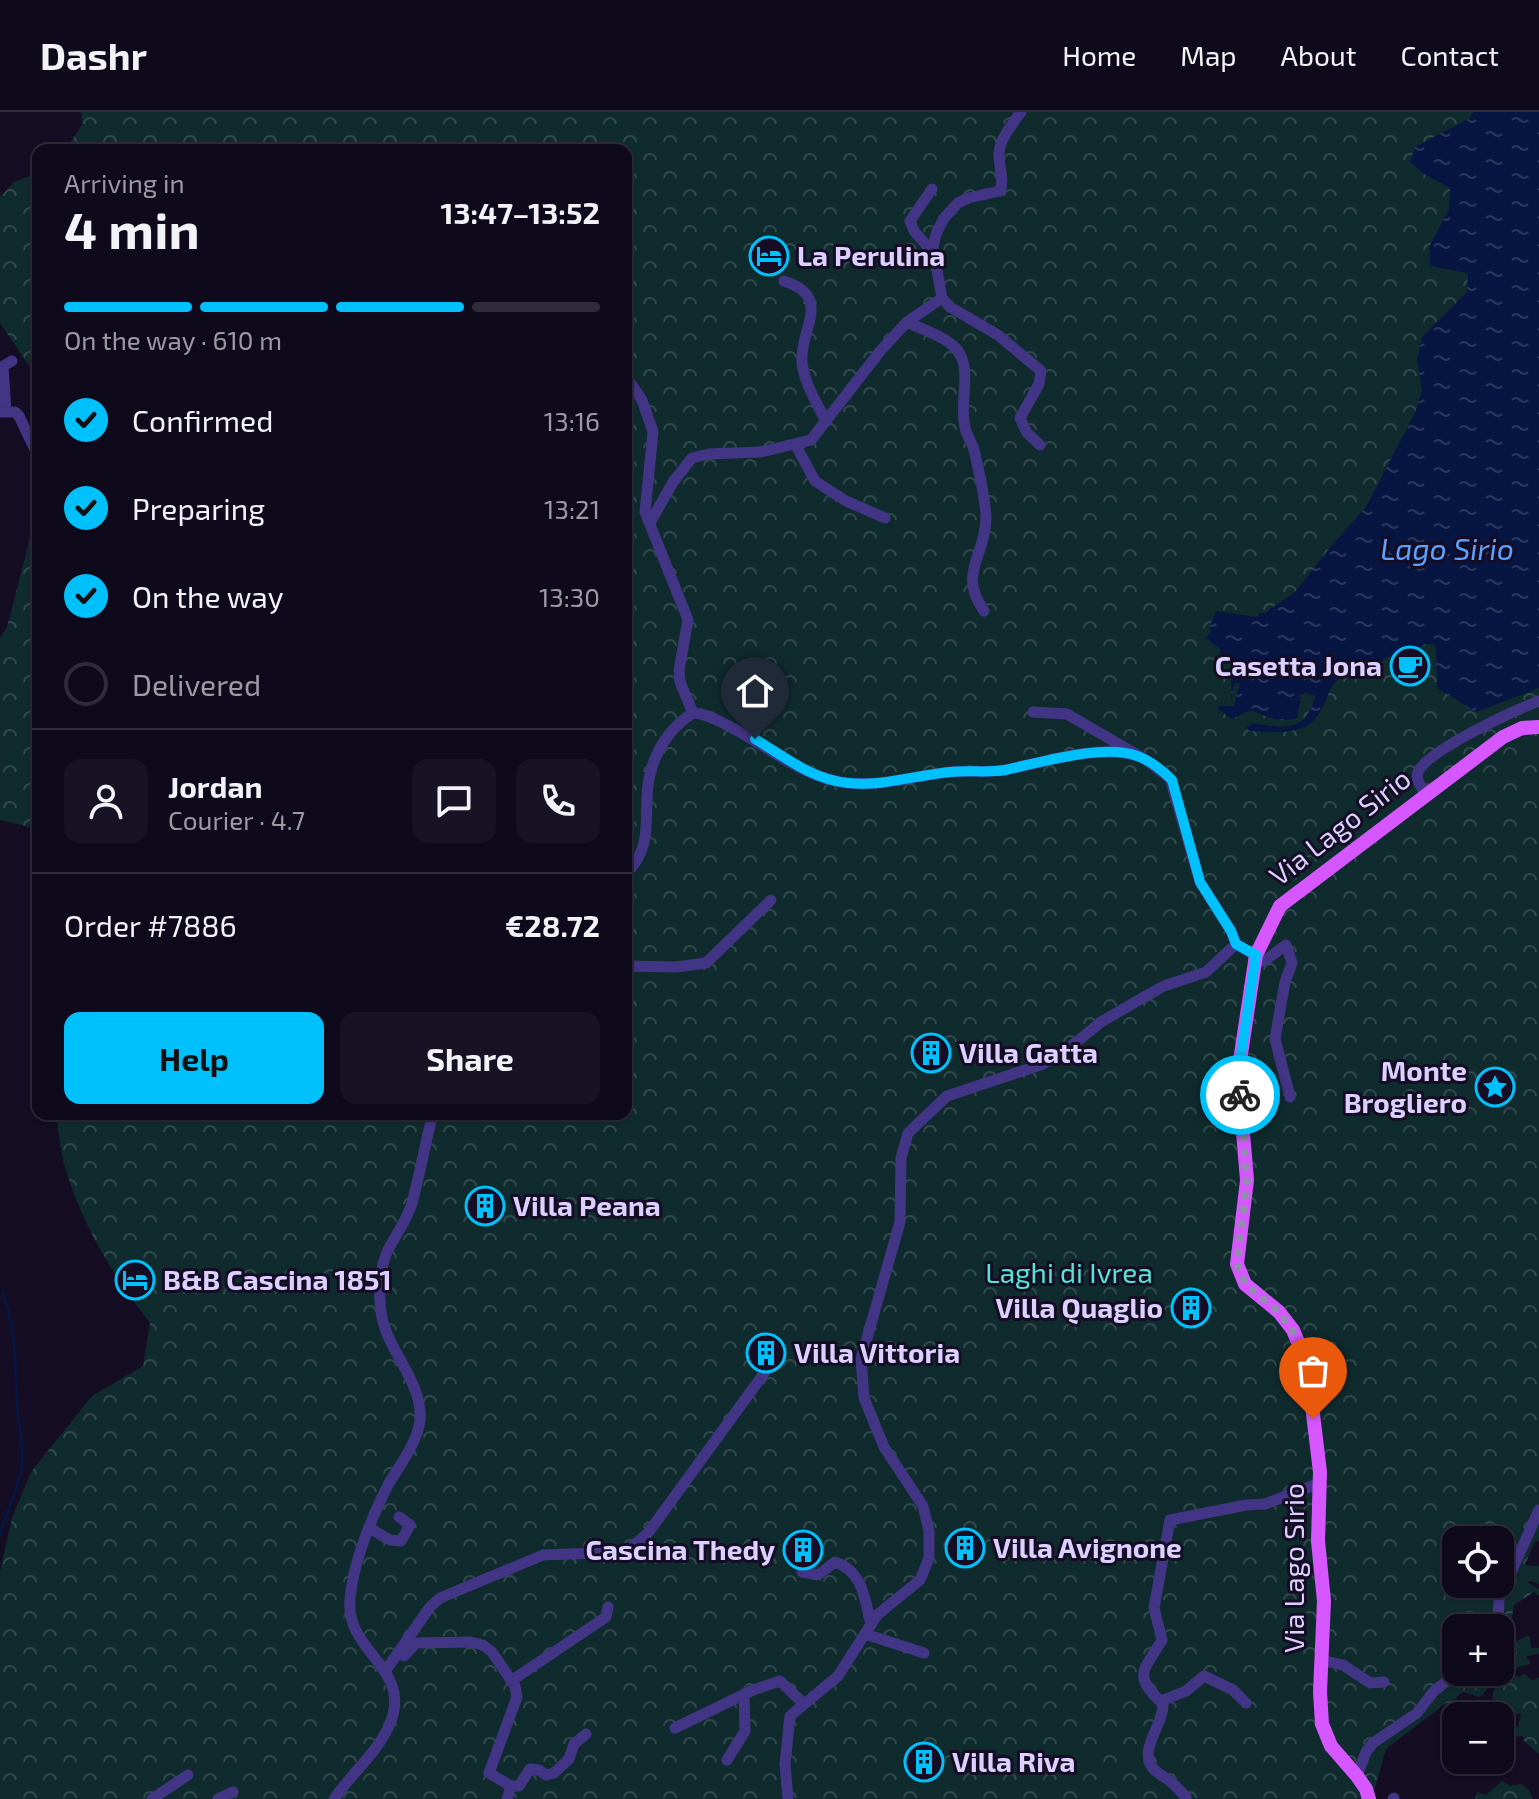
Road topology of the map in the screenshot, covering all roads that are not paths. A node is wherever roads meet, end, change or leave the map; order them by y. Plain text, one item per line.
1 (1021, 112) edge
2 (932, 189) dead end
3 (935, 255) junction
4 (784, 281) dead end
5 (942, 298) junction
6 (907, 322) junction
7 (12, 361) dead end
8 (632, 386) edge
9 (3, 412) edge
10 (826, 422) junction
11 (32, 443) edge
12 (795, 444) junction
13 (1040, 445) dead end
14 (885, 518) dead end
15 (651, 521) junction
16 (984, 611) dead end
17 (1539, 701) edge
18 (1033, 712) dead end
19 (693, 713) junction
20 (1539, 727) edge
21 (1139, 756) junction
22 (1423, 790) dead end
23 (632, 864) edge
24 (771, 900) dead end
25 (1236, 944) junction
26 (1256, 955) junction
27 (632, 966) edge
28 (1290, 1097) dead end
29 (432, 1120) edge
30 (765, 1372) dead end
31 (1320, 1477) junction
32 (1539, 1510) edge
33 (399, 1517) dead end
34 (369, 1528) junction
35 (802, 1572) dead end
36 (608, 1607) dead end
37 (1498, 1614) edge
38 (868, 1630) junction
39 (924, 1653) dead end
40 (1321, 1660) junction
41 (387, 1672) junction
42 (511, 1681) junction
43 (1384, 1682) dead end
44 (1442, 1685) edge
45 (744, 1694) junction
46 (1246, 1703) dead end
47 (804, 1704) junction
48 (1165, 1704) junction
49 (675, 1728) dead end
50 (586, 1734) dead end
51 (727, 1760) dead end
52 (188, 1775) dead end
53 (1357, 1776) junction
54 (511, 1786) junction
55 (233, 1792) dead end
56 (1186, 1797) edge
57 (152, 1799) edge
58 (218, 1799) edge
59 (334, 1799) edge
60 (507, 1799) edge
61 (788, 1799) edge
62 (1369, 1799) edge

1 - 3 street
2 - 3 street
3 - 5 street
4 - 10 street
5 - 6 street
5 - 13 street
6 - 10 street
6 - 16 street
7 - 9 street
8 - 15 street
9 - 11 street
10 - 12 street
12 - 14 street
12 - 15 street
15 - 19 street
17 - 22 street
18 - 21 street
19 - 21 street
19 - 23 street
20 - 26 main road, Via Lago Sirio
21 - 25 street
24 - 27 street
25 - 26 street
25 - 38 street
26 - 28 street
26 - 31 main road, Via Lago Sirio
29 - 34 street
30 - 41 street
31 - 40 main road, Via Lago Sirio
31 - 48 street
32 - 37 street
33 - 34 street
34 - 41 street
35 - 38 street
36 - 42 street
38 - 39 street
38 - 47 street
40 - 43 street
40 - 53 main road, Via Lago Sirio
41 - 42 street
41 - 59 street
42 - 54 street
44 - 53 street
45 - 47 street
45 - 49 street
45 - 51 street
46 - 48 street
47 - 61 street
48 - 56 street
50 - 54 street
52 - 57 street
53 - 62 main road, Via Lago Sirio
54 - 60 street
55 - 58 street

